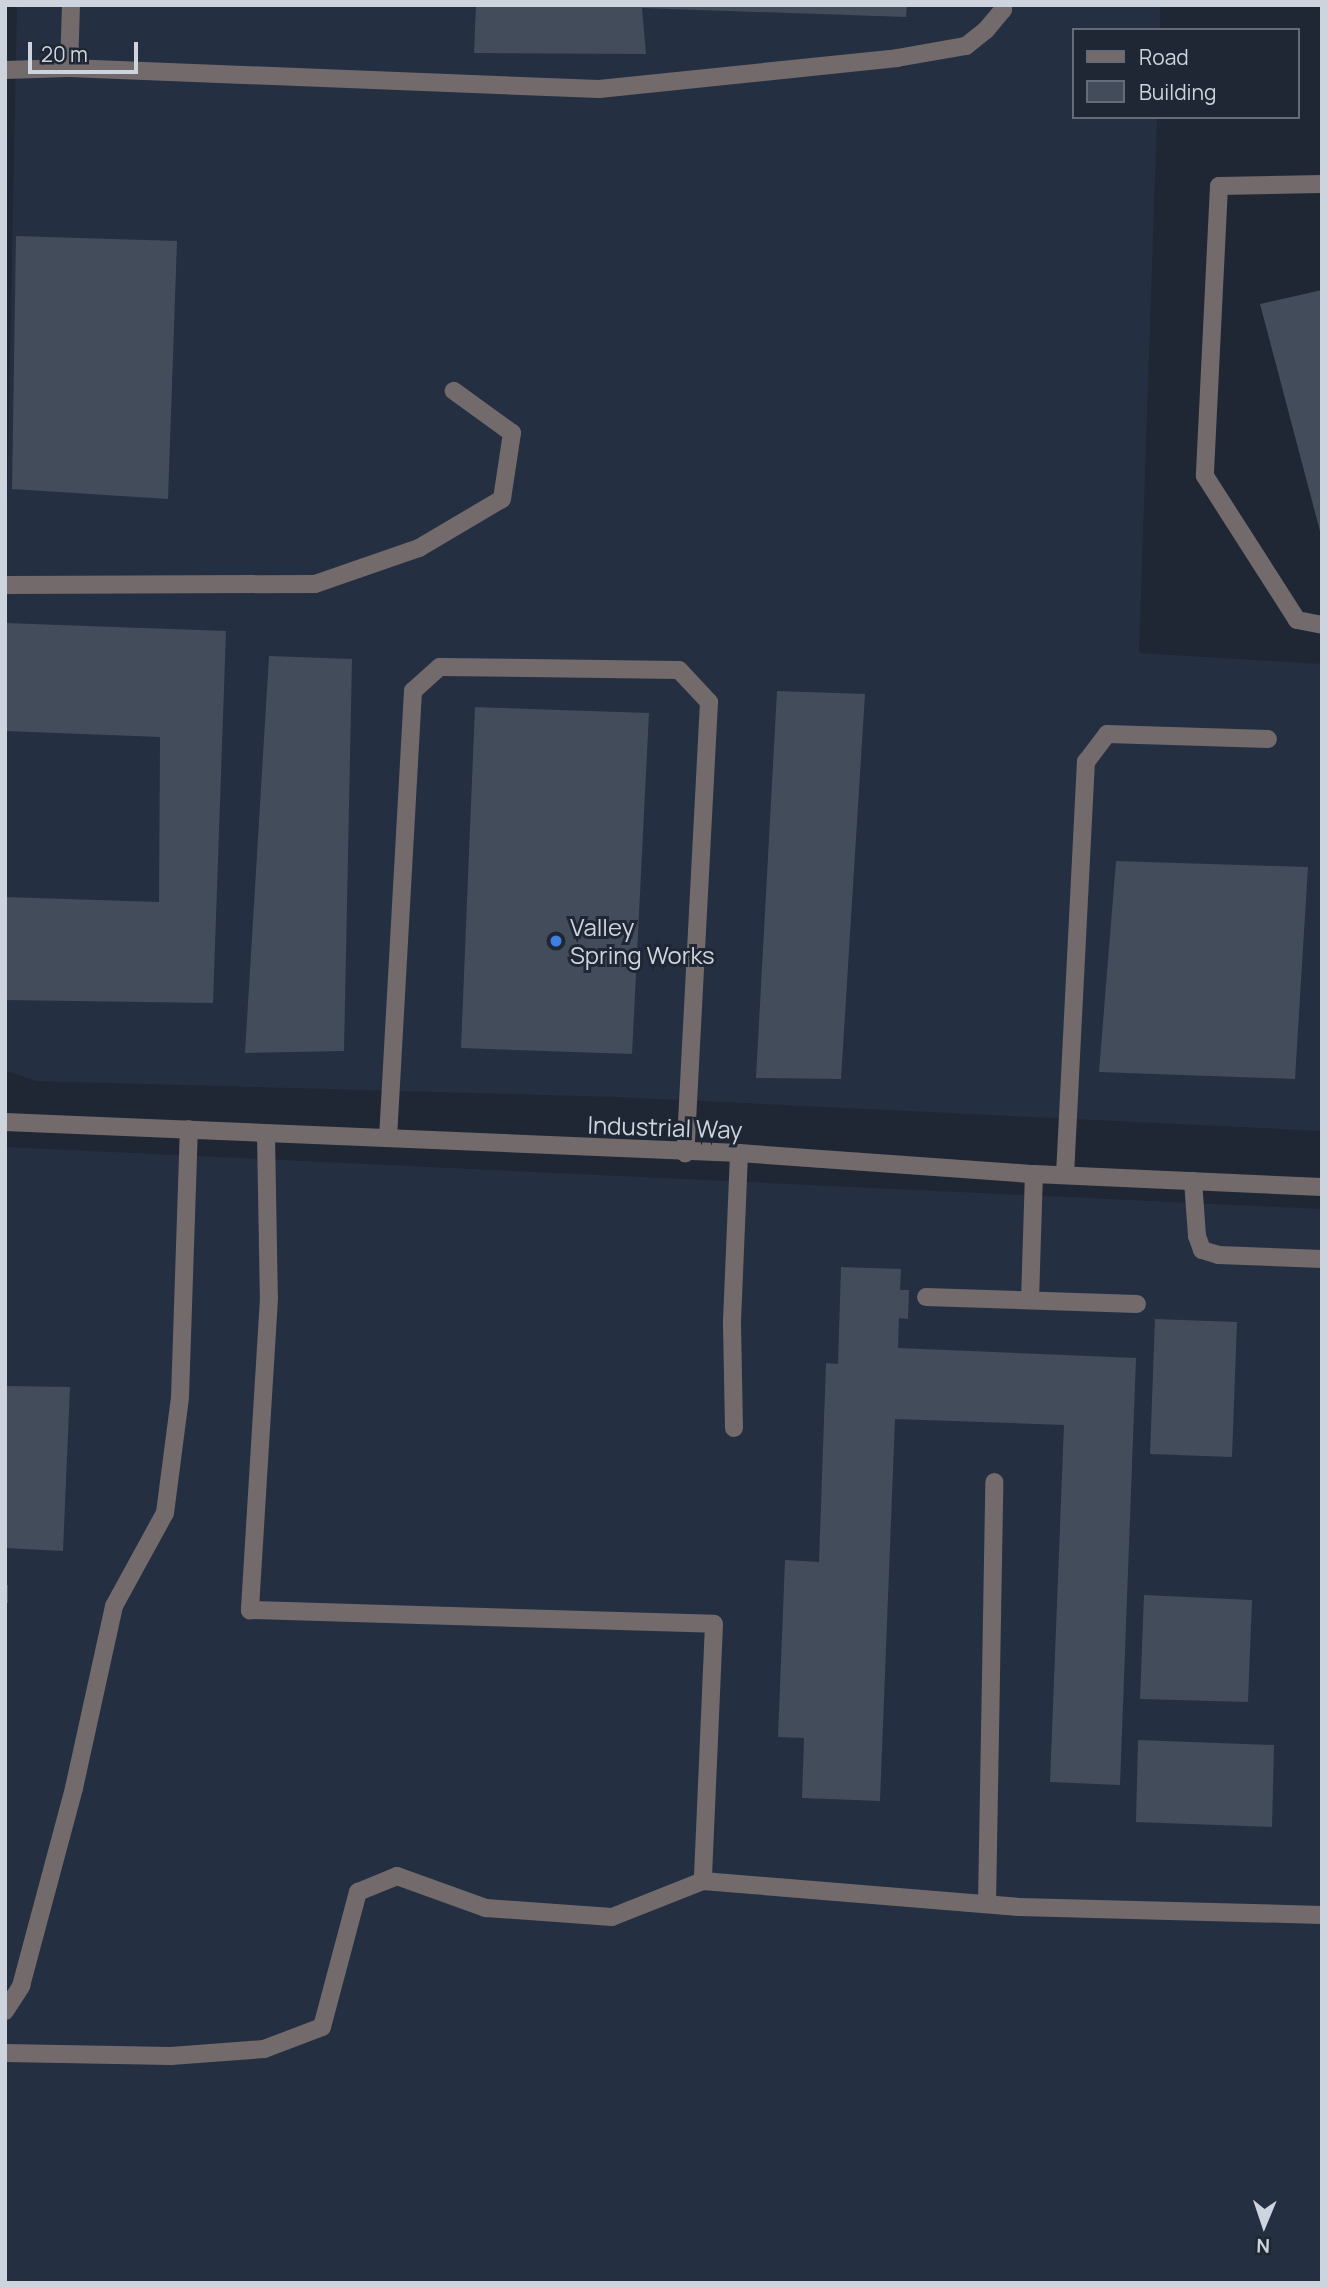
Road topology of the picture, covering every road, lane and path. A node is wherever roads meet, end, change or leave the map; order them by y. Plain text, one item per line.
1 (71, 5) edge
2 (1003, 5) edge
3 (69, 68) junction
4 (5, 70) edge
5 (1322, 184) edge
6 (454, 391) dead end
7 (5, 585) edge
8 (1322, 625) edge
9 (1268, 738) dead end
10 (5, 1122) edge
11 (188, 1129) junction
12 (266, 1134) junction
13 (388, 1138) junction
14 (685, 1153) junction
15 (740, 1153) junction
16 (1034, 1174) junction
17 (1065, 1175) junction
18 (1194, 1181) junction
19 (1322, 1187) edge
20 (1322, 1259) edge
21 (926, 1297) dead end
22 (1030, 1300) junction
23 (1137, 1304) dead end
24 (734, 1428) dead end
25 (994, 1482) dead end
26 (704, 1881) junction
27 (987, 1904) junction
28 (1322, 1915) edge
29 (5, 2011) edge
30 (5, 2053) edge

1 - 3 street
2 - 3 street
3 - 4 street
5 - 8 street
6 - 7 street
9 - 17 street
10 - 11 street, Industrial Way
11 - 12 street, Industrial Way
11 - 29 street
12 - 13 street, Industrial Way
12 - 26 street
13 - 14 street, Industrial Way
13 - 14 street
14 - 15 street, Industrial Way
15 - 16 street, Industrial Way
15 - 24 street
16 - 17 street, Industrial Way
16 - 22 street
17 - 18 street, Industrial Way
18 - 19 street, Industrial Way
18 - 20 street
21 - 22 street
22 - 23 street
25 - 27 street
26 - 27 street
26 - 30 street
27 - 28 street

